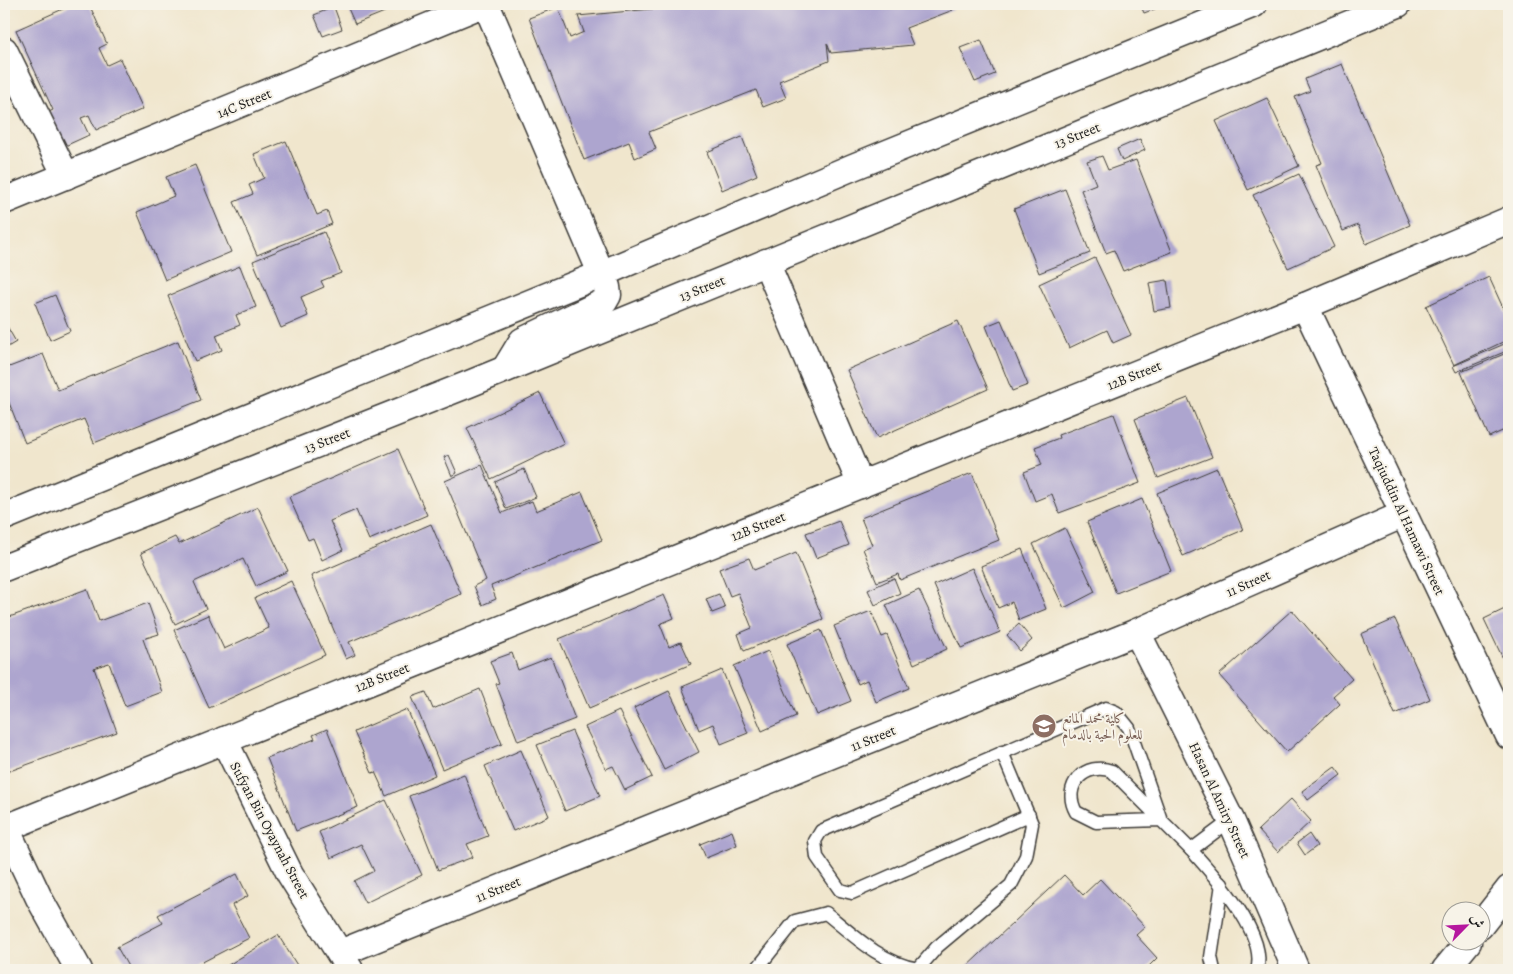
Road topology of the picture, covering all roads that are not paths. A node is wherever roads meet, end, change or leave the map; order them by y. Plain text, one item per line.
1 (1254, 4) edge
2 (1398, 4) edge
3 (475, 6) edge
4 (4, 50) edge
5 (66, 176) junction
6 (4, 201) edge
7 (1509, 220) edge
8 (766, 262) junction
9 (601, 274) junction
10 (1305, 306) junction
11 (505, 369) junction
12 (862, 484) junction
13 (1404, 514) junction
14 (4, 517) edge
15 (4, 568) edge
16 (1137, 632) junction
17 (1509, 736) edge
18 (224, 740) junction
19 (1002, 752) junction
20 (1029, 815) junction
21 (1161, 820) junction
22 (1231, 820) junction
23 (5, 826) edge
24 (1191, 850) junction
25 (1222, 884) junction
26 (1509, 889) edge
27 (1490, 913) edge
28 (1460, 952) edge
29 (345, 962) edge
30 (80, 970) edge
31 (756, 970) edge
32 (1214, 970) edge
33 (1257, 970) edge
34 (1296, 970) edge
35 (1445, 970) edge

1 - 9 street
2 - 8 street, 13 Street
3 - 5 street, 14C Street
3 - 9 street
4 - 5 street
5 - 6 street, 14C Street
7 - 10 street, 12B Street
8 - 11 street, 13 Street
8 - 12 street
9 - 11 street
9 - 14 street
10 - 12 street, 12B Street
10 - 13 street, Taqiuddin Al Hamawi Street
11 - 15 street, 13 Street
12 - 18 street, 12B Street
13 - 16 street, 11 Street
13 - 17 street, Taqiuddin Al Hamawi Street
16 - 22 street, Hasan Al Amiry Street
16 - 29 street, 11 Street
18 - 23 street, 12B Street
18 - 29 street, Sufyan Bin Oyaynah Street
19 - 20 lane
19 - 20 lane
19 - 21 lane
20 - 31 lane
21 - 21 lane
21 - 24 lane
22 - 24 lane
22 - 34 street, Hasan Al Amiry Street
23 - 30 street
24 - 25 lane
25 - 32 lane
25 - 33 lane
26 - 27 street
28 - 35 street

